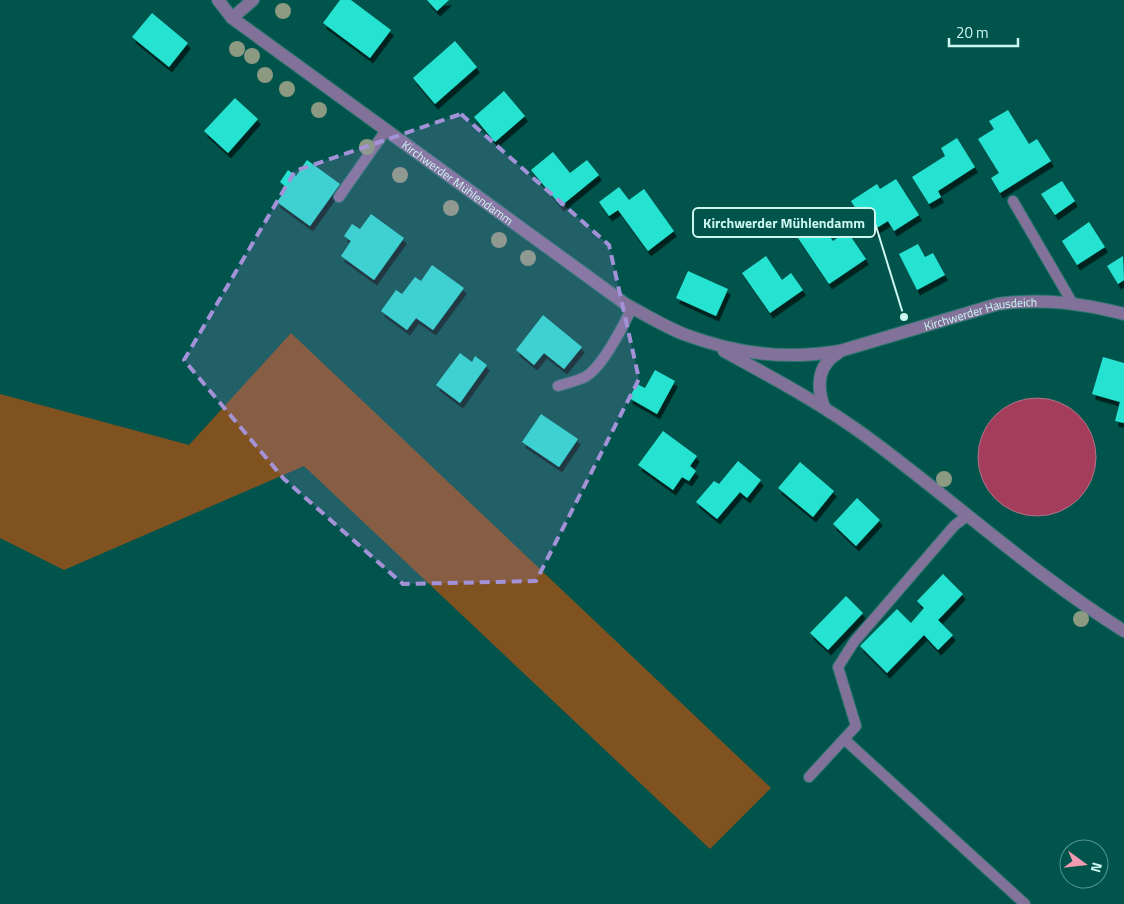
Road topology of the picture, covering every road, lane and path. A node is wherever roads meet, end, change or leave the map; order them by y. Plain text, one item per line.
1 (218, 0) edge
2 (253, 0) edge
3 (232, 18) junction
4 (386, 130) junction
5 (339, 197) dead end
6 (1013, 201) dead end
7 (1073, 304) junction
8 (632, 308) junction
9 (1124, 314) edge
10 (711, 343) junction
11 (840, 352) junction
12 (558, 386) dead end
13 (824, 407) junction
14 (968, 515) junction
15 (1124, 631) edge
16 (844, 739) junction
17 (810, 777) dead end
18 (1025, 904) edge

1 - 3 street, Kirchwerder Mühlendamm
2 - 3 street
3 - 4 street, Kirchwerder Mühlendamm
4 - 5 lane
4 - 8 street, Kirchwerder Mühlendamm
6 - 7 lane
7 - 9 street, Kirchwerder Hausdeich
7 - 11 street, Kirchwerder Hausdeich
8 - 10 street, Kirchwerder Mühlendamm
8 - 12 lane
10 - 11 street, Kirchwerder Mühlendamm
10 - 13 street, Kirchwerder Mühlendamm
11 - 13 street
13 - 14 street, Kirchwerder Mühlendamm
14 - 15 street, Kirchwerder Mühlendamm
14 - 16 lane
16 - 17 lane
16 - 18 lane

